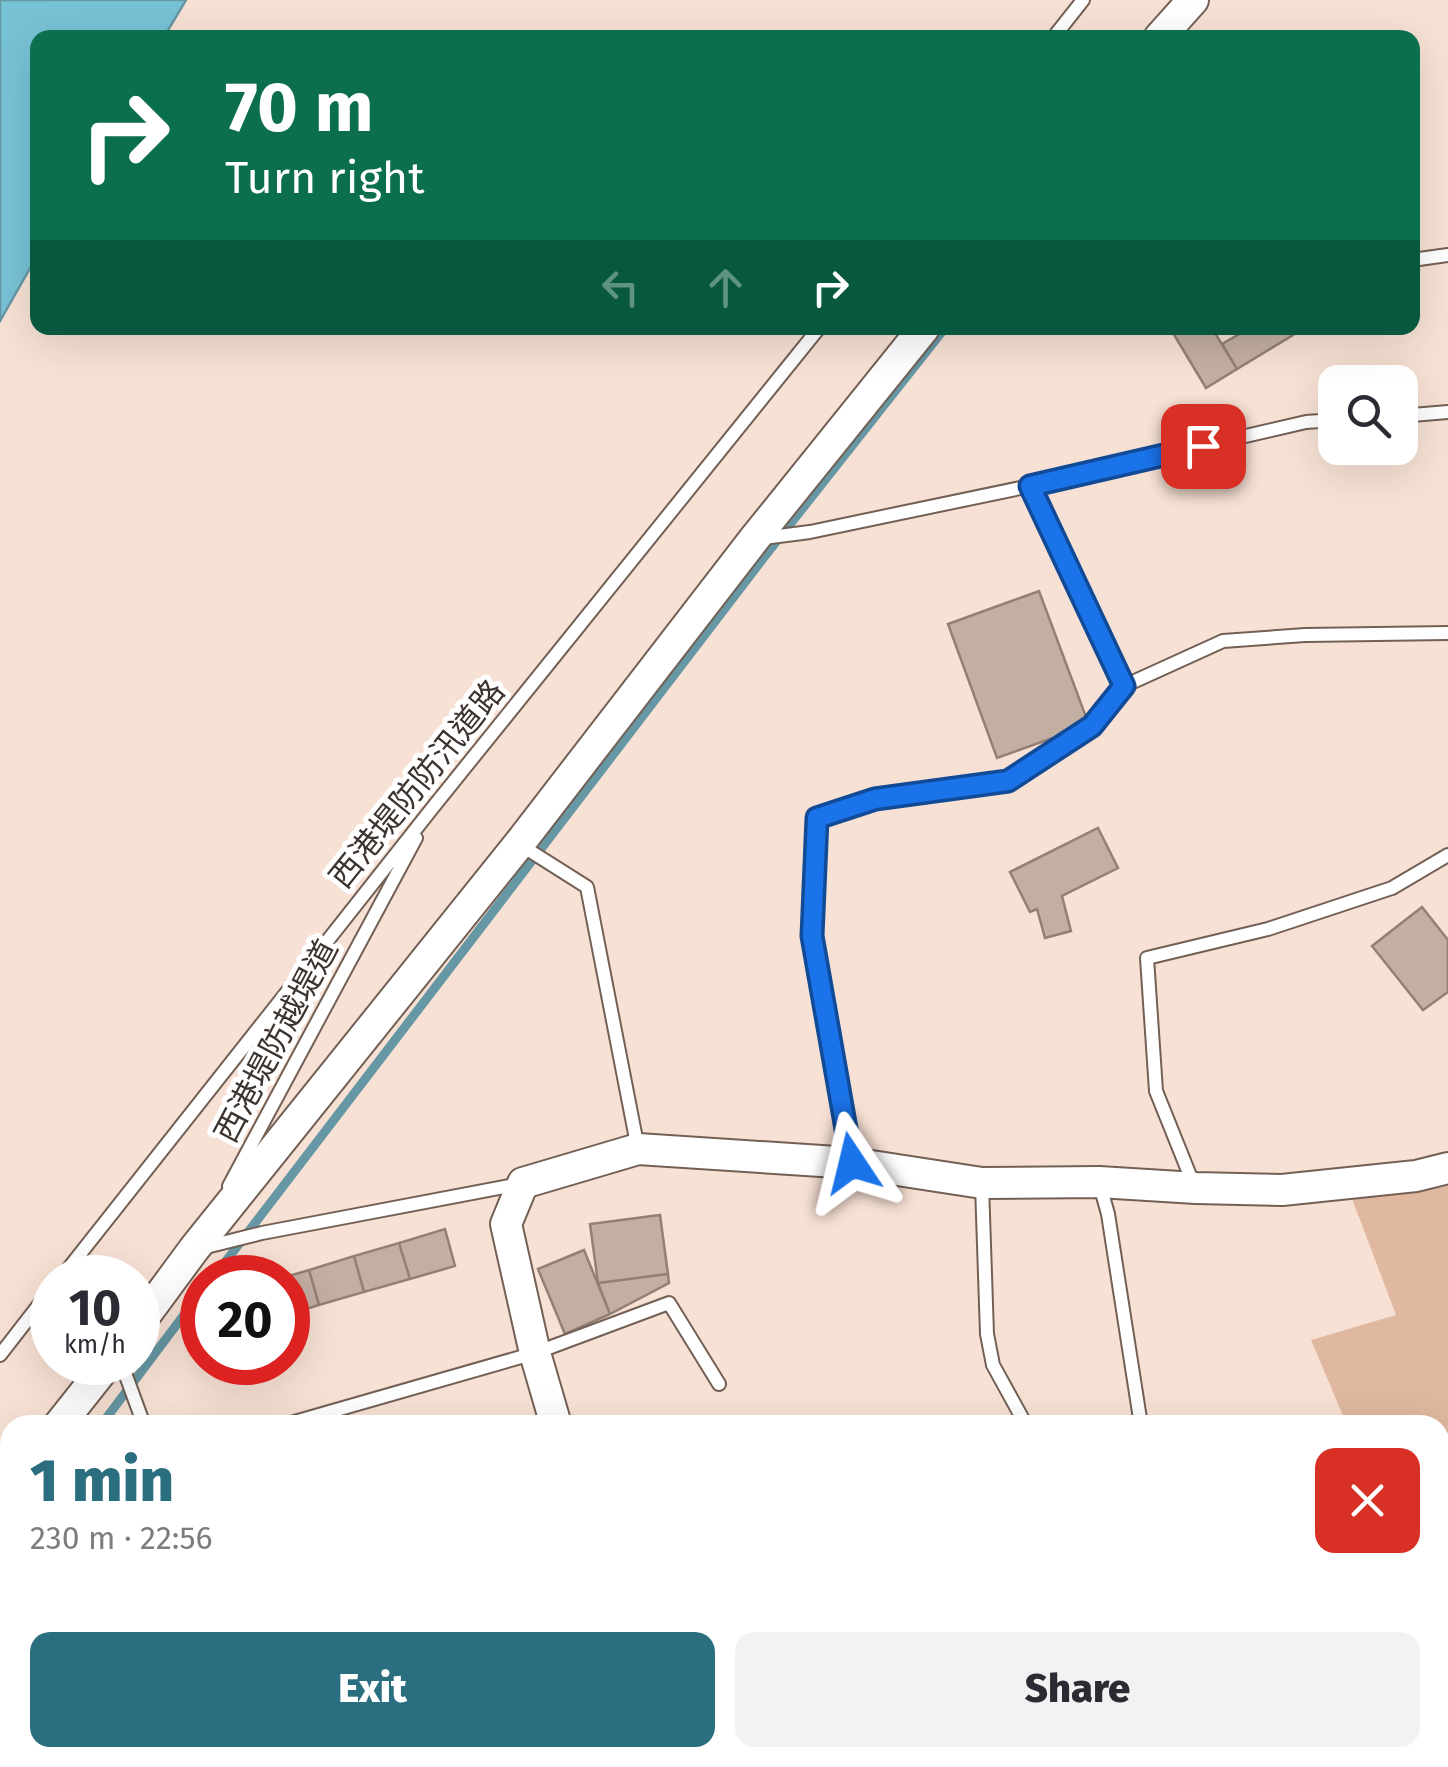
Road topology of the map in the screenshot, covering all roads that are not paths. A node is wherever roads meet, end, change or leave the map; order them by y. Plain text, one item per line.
1 (1083, 0) edge
2 (1194, 0) edge
3 (1059, 30) edge
4 (1166, 30) edge
5 (1448, 255) edge
6 (1420, 259) edge
7 (813, 335) edge
8 (918, 335) edge
9 (1448, 412) edge
10 (1418, 414) edge
11 (1318, 421) edge
12 (1030, 486) junction
13 (756, 538) junction
14 (1448, 633) edge
15 (1124, 686) junction
16 (434, 806) junction
17 (519, 844) junction
18 (1448, 855) edge
19 (638, 1149) junction
20 (852, 1163) junction
21 (1448, 1168) edge
22 (1100, 1182) junction
23 (523, 1183) junction
24 (982, 1183) junction
25 (1196, 1188) junction
26 (194, 1250) junction
27 (79, 1255) edge
28 (160, 1296) edge
29 (30, 1316) edge
30 (535, 1353) junction
31 (0, 1355) edge
32 (719, 1384) dead end
33 (91, 1385) edge
34 (129, 1385) edge
35 (67, 1415) edge
36 (140, 1415) edge
37 (319, 1415) edge
38 (553, 1415) edge
39 (1020, 1415) edge
40 (1139, 1415) edge

1 - 3 lane
2 - 4 street
5 - 6 lane
7 - 16 lane, 西港堤防防汛道路
8 - 13 street
9 - 10 lane
11 - 12 lane
12 - 13 lane
12 - 15 lane
13 - 17 street
14 - 15 lane
15 - 20 lane
16 - 26 lane, 西港堤防越堤道
16 - 27 lane, 西港堤防防汛道路
17 - 19 lane
17 - 26 street
18 - 25 lane
19 - 20 street
19 - 23 street
20 - 24 street
21 - 25 street
22 - 24 street
22 - 25 street
22 - 40 lane
23 - 26 lane
23 - 30 street
24 - 39 lane
26 - 28 street
29 - 31 lane
30 - 32 lane
30 - 37 lane
30 - 38 street
33 - 35 street
34 - 36 lane

